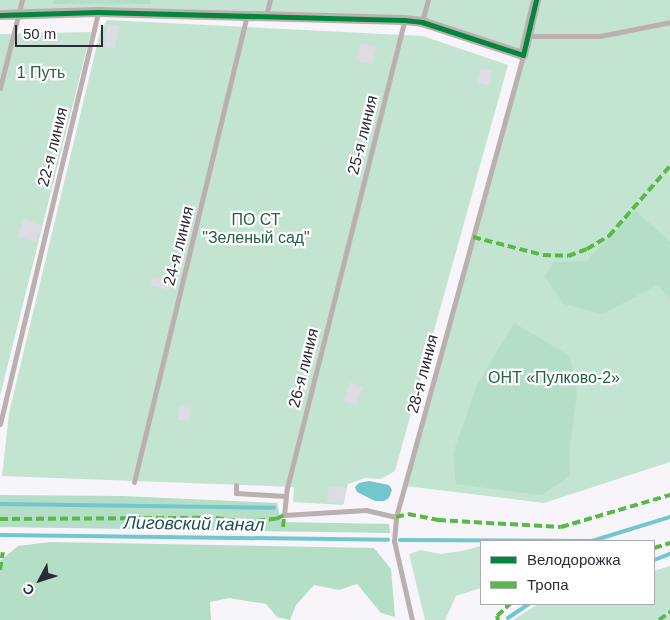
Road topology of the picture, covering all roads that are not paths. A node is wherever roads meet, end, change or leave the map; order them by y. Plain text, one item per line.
1 (22, 0) edge
2 (270, 0) edge
3 (428, 0) edge
4 (536, 0) edge
5 (98, 12) junction
6 (0, 15) edge
7 (18, 15) junction
8 (247, 15) junction
9 (266, 16) junction
10 (404, 20) junction
11 (422, 22) junction
12 (670, 22) edge
13 (527, 36) junction
14 (523, 55) junction
15 (0, 88) edge
16 (346, 255) joint
17 (0, 424) edge
18 (134, 482) dead end
19 (236, 485) dead end
20 (285, 496) junction
21 (396, 517) junction
22 (412, 620) edge

1 - 7 lane
2 - 9 lane
3 - 11 lane
4 - 13 street
5 - 7 street
5 - 8 street
5 - 17 lane, 22-я линия
6 - 7 street
7 - 15 lane
8 - 9 street
8 - 18 lane, 24-я линия
9 - 10 street
10 - 11 street
10 - 16 lane, 25-я линия
11 - 14 street
12 - 13 lane
13 - 14 street
14 - 21 lane, 28-я линия
16 - 20 lane, 26-я линия
19 - 20 lane
20 - 21 lane
21 - 22 lane, 28-я линия

